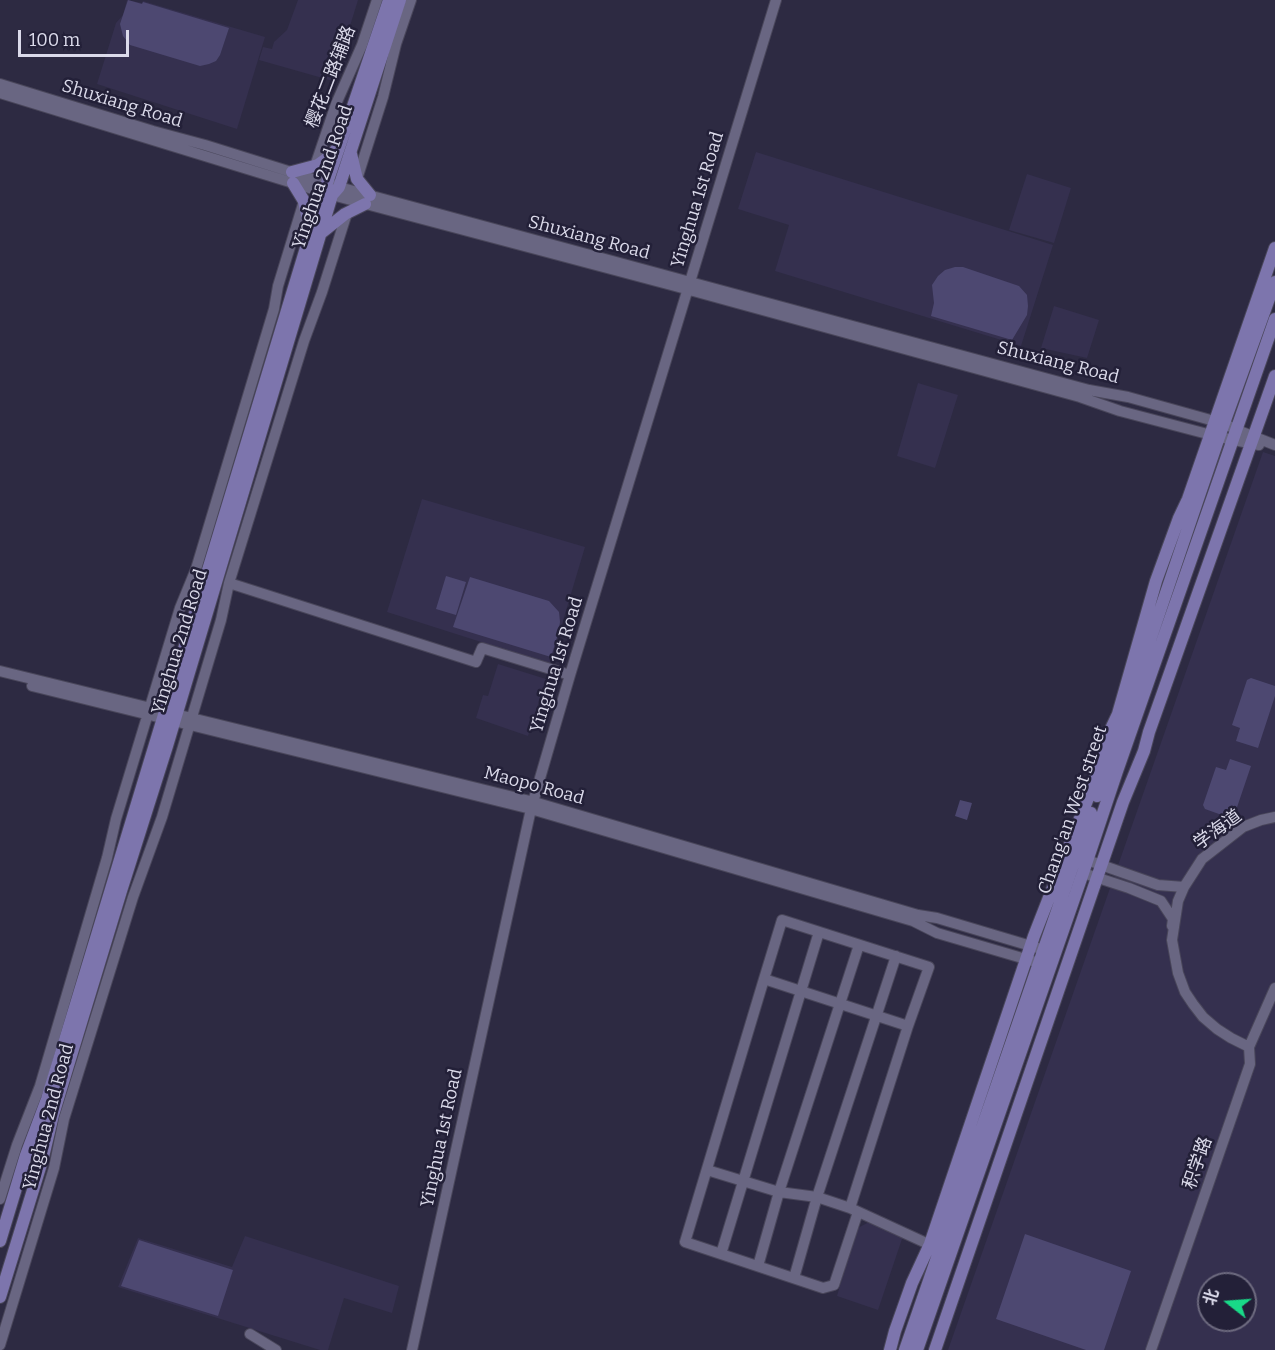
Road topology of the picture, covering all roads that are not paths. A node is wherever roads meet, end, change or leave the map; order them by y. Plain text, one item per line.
1 (377, 0) edge
2 (389, 0) edge
3 (400, 0) edge
4 (411, 0) edge
5 (776, 0) edge
6 (0, 84) edge
7 (0, 93) edge
8 (345, 149) junction
9 (315, 166) junction
10 (293, 177) junction
11 (357, 179) junction
12 (330, 189) junction
13 (367, 200) junction
14 (304, 201) junction
15 (347, 213) junction
16 (316, 232) junction
17 (1275, 248) edge
18 (1275, 282) edge
19 (689, 286) junction
20 (1275, 319) edge
21 (1275, 376) edge
22 (1220, 423) junction
23 (1225, 436) junction
24 (1253, 440) junction
25 (1275, 447) edge
26 (229, 583) junction
27 (0, 670) edge
28 (570, 675) junction
29 (0, 678) edge
30 (149, 710) junction
31 (170, 716) junction
32 (190, 721) junction
33 (532, 806) junction
34 (1275, 818) edge
35 (1087, 860) junction
36 (1102, 865) junction
37 (1083, 873) junction
38 (1097, 878) junction
39 (1184, 887) junction
40 (819, 932) junction
41 (1004, 938) junction
42 (1172, 940) junction
43 (859, 945) junction
44 (1031, 946) junction
45 (1000, 951) junction
46 (1049, 952) junction
47 (896, 956) junction
48 (1039, 963) junction
49 (764, 979) junction
50 (1275, 988) edge
51 (801, 991) junction
52 (840, 1003) junction
53 (876, 1016) junction
54 (908, 1026) junction
55 (1249, 1047) junction
56 (707, 1170) junction
57 (744, 1182) junction
58 (779, 1192) junction
59 (817, 1197) junction
60 (0, 1199) edge
61 (854, 1210) junction
62 (0, 1241) edge
63 (935, 1247) junction
64 (721, 1254) junction
65 (758, 1266) junction
66 (794, 1278) junction
67 (0, 1297) edge
68 (250, 1334) dead end
69 (0, 1344) edge
70 (276, 1350) edge
71 (412, 1350) edge
72 (890, 1350) edge
73 (905, 1350) edge
74 (917, 1350) edge
75 (935, 1350) edge
76 (1151, 1350) edge

1 - 9 street, 樱花二路辅路
2 - 8 main road, Yinghua 2nd Road
3 - 8 main road, Yinghua 2nd Road
4 - 11 street
5 - 19 street, Yinghua 1st Road
6 - 10 street, Shuxiang Road
7 - 10 street, Shuxiang Road
8 - 9 main road
8 - 11 main road
8 - 12 main road, Yinghua 2nd Road
9 - 10 main road
10 - 12 street, Shuxiang Road
10 - 14 main road
11 - 13 main road
12 - 13 street, Shuxiang Road
12 - 16 main road, Yinghua 2nd Road
13 - 15 main road
13 - 19 street, Shuxiang Road
14 - 16 main road
14 - 30 street, Yinghua 2nd Road
15 - 16 main road
15 - 26 street, Yinghua 2nd Road
16 - 31 main road, Yinghua 2nd Road
17 - 22 main road
18 - 22 main road, Chang'an West street
19 - 22 street, Shuxiang Road
19 - 23 street, Shuxiang Road
19 - 28 street, Yinghua 1st Road
20 - 23 main road, Chang'an West street
21 - 24 main road
22 - 23 main road, Chang'an West street
23 - 24 street, Shuxiang Road
23 - 35 main road, Chang'an West street
23 - 44 main road
23 - 46 main road, Chang'an West street
24 - 25 street, Shuxiang Road
24 - 36 main road
26 - 28 street
26 - 32 street, Yinghua 2nd Road
27 - 30 street, Maopo Road
28 - 33 street, Yinghua 1st Road
29 - 30 street, Maopo Road
30 - 31 street, Maopo Road
30 - 60 street, Yinghua 2nd Road
31 - 32 street, Maopo Road
31 - 62 main road, Yinghua 2nd Road
31 - 67 main road, Yinghua 2nd Road
32 - 33 street, Maopo Road
32 - 69 street, Yinghua 2nd Road
33 - 41 street, Maopo Road
33 - 45 street, Maopo Road
33 - 71 street, Yinghua 1st Road
34 - 39 street, 学海道
35 - 36 street
35 - 37 main road, Chang'an West street
36 - 38 main road
36 - 39 street
37 - 38 street
37 - 46 main road, Chang'an West street
38 - 42 street
38 - 75 main road
39 - 42 street, 学海道
40 - 43 street
40 - 49 street
40 - 51 street
41 - 44 street, Maopo Road
41 - 45 street
42 - 55 street
43 - 47 street
43 - 52 street
44 - 46 street, Maopo Road
44 - 48 main road
45 - 48 street, Maopo Road
46 - 48 main road, Chang'an West street
47 - 53 street
47 - 54 street
48 - 63 main road, Chang'an West street
48 - 74 main road, Chang'an West street
49 - 51 street
49 - 56 street
50 - 55 street, 积学路
51 - 52 street
51 - 57 street
52 - 53 street
52 - 58 street
53 - 54 street
53 - 59 street
54 - 61 street
55 - 76 street, 积学路
56 - 57 street
56 - 64 street
57 - 58 street
57 - 64 street
58 - 59 street
58 - 65 street
59 - 61 street
59 - 66 street
61 - 63 street
61 - 66 street
63 - 72 main road
63 - 73 main road, Chang'an West street
64 - 65 street
65 - 66 street
68 - 70 street

